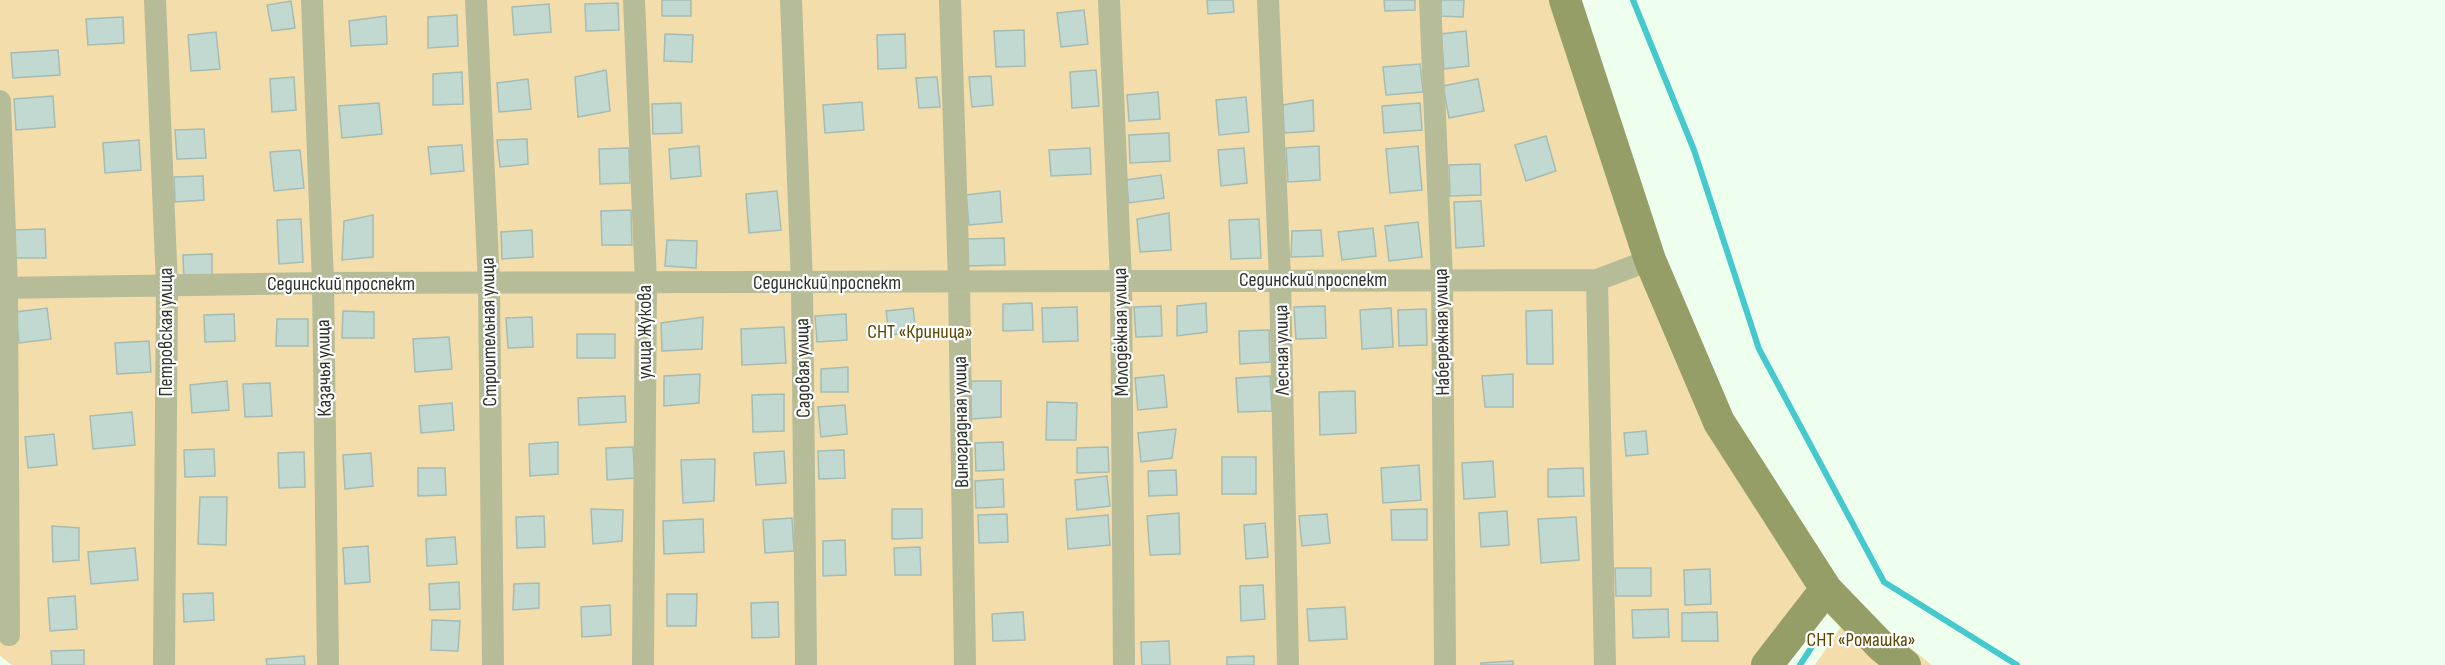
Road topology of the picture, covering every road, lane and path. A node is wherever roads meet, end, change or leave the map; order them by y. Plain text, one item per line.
1 (155, 0) edge
2 (312, 0) edge
3 (476, 0) edge
4 (634, 0) edge
5 (791, 0) edge
6 (950, 0) edge
7 (1109, 0) edge
8 (1268, 0) edge
9 (1430, 0) edge
10 (1565, 0) edge
11 (0, 101) edge
12 (1650, 260) junction
13 (1442, 279) junction
14 (1280, 280) junction
15 (1597, 280) junction
16 (1121, 282) junction
17 (323, 283) junction
18 (646, 283) junction
19 (802, 283) junction
20 (959, 283) junction
21 (489, 284) junction
22 (167, 286) junction
23 (4, 288) edge
24 (1826, 589) junction
25 (9, 635) dead end
26 (164, 665) edge
27 (328, 665) edge
28 (493, 665) edge
29 (643, 665) edge
30 (806, 665) edge
31 (965, 665) edge
32 (1124, 665) edge
33 (1288, 665) edge
34 (1445, 665) edge
35 (1605, 665) edge
36 (1767, 665) edge
37 (1905, 665) edge

1 - 22 street, Петровская улица
2 - 17 street, Казачья улица
3 - 21 street, Строительная улица
4 - 18 street, улица Жукова
5 - 19 street, Садовая улица
6 - 20 street, Виноградная улица
7 - 16 street, Молодёжная улица
8 - 14 street, Лесная улица
9 - 13 street, Набережная улица
10 - 12 street
11 - 23 street
12 - 15 street, Сединский проспект
12 - 24 street
13 - 14 street, Сединский проспект
13 - 15 street, Сединский проспект
13 - 34 street, Набережная улица
14 - 16 street, Сединский проспект
14 - 33 street, Лесная улица
15 - 35 street
16 - 20 street, Сединский проспект
16 - 32 street, Молодёжная улица
17 - 21 street, Сединский проспект
17 - 22 street, Сединский проспект
17 - 27 street, Казачья улица
18 - 19 street, Сединский проспект
18 - 21 street, Сединский проспект
18 - 29 street, улица Жукова
19 - 20 street, Сединский проспект
19 - 30 street, Садовая улица
20 - 31 street, Виноградная улица
21 - 28 street, Строительная улица
22 - 23 street, Сединский проспект
22 - 26 street, Петровская улица
23 - 25 street
24 - 36 street
24 - 37 street

